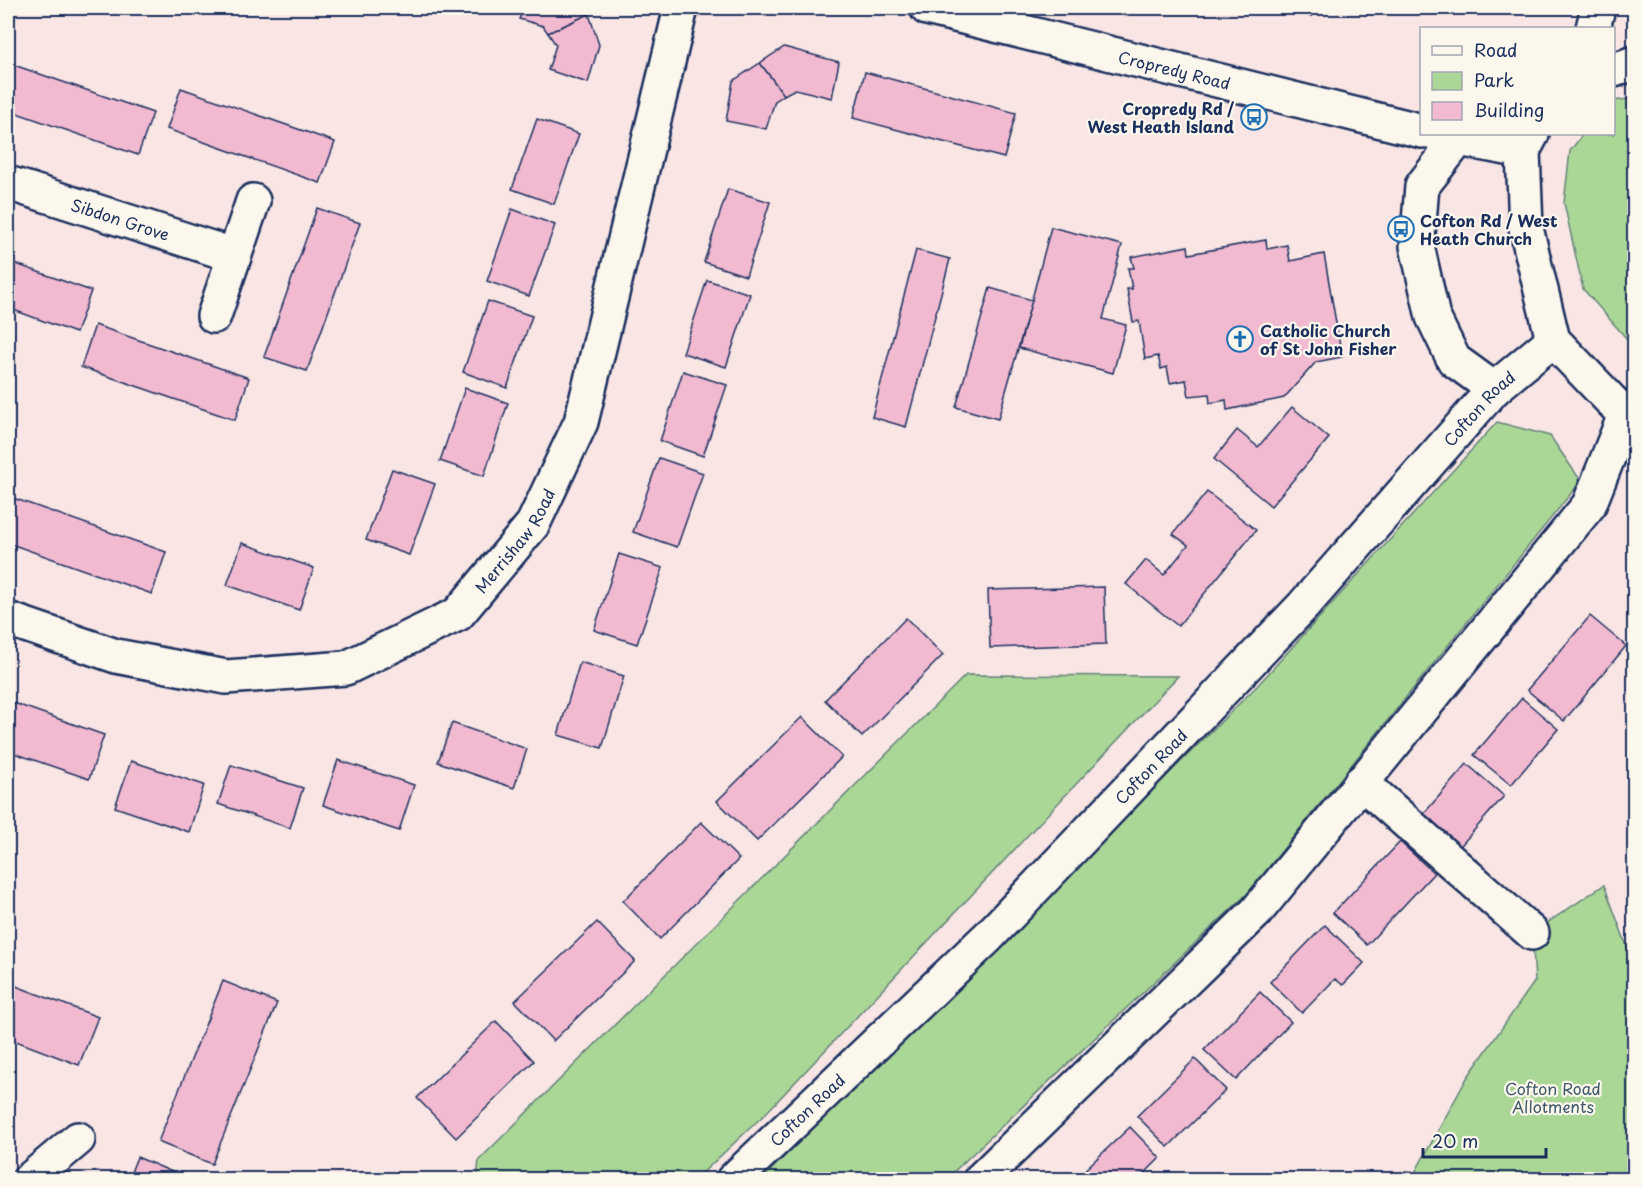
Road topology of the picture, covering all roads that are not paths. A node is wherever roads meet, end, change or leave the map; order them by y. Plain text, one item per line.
1 (681, 8) edge
2 (927, 8) edge
3 (1598, 8) edge
4 (1593, 27) edge
5 (1635, 63) edge
6 (1615, 70) edge
7 (1420, 131) edge
8 (1445, 137) edge
9 (1527, 142) edge
10 (8, 183) edge
11 (253, 201) dead end
12 (233, 255) junction
13 (214, 316) dead end
14 (1553, 340) junction
15 (1494, 389) junction
16 (1630, 415) edge
17 (8, 619) edge
18 (1360, 782) junction
19 (1532, 933) dead end
20 (78, 1139) dead end
21 (8, 1163) edge
22 (22, 1179) edge
23 (29, 1179) edge
24 (734, 1179) edge
25 (980, 1179) edge

1 - 17 street, Merrishaw Road
2 - 7 street, Cropredy Road
3 - 4 street
5 - 6 street
8 - 9 street
8 - 15 street
9 - 14 street
10 - 12 street, Sibdon Grove
11 - 12 street
12 - 13 street
14 - 15 street, Cofton Road
14 - 16 street
15 - 24 street, Cofton Road
16 - 18 street
18 - 19 street
18 - 25 street
20 - 23 street
21 - 22 street

